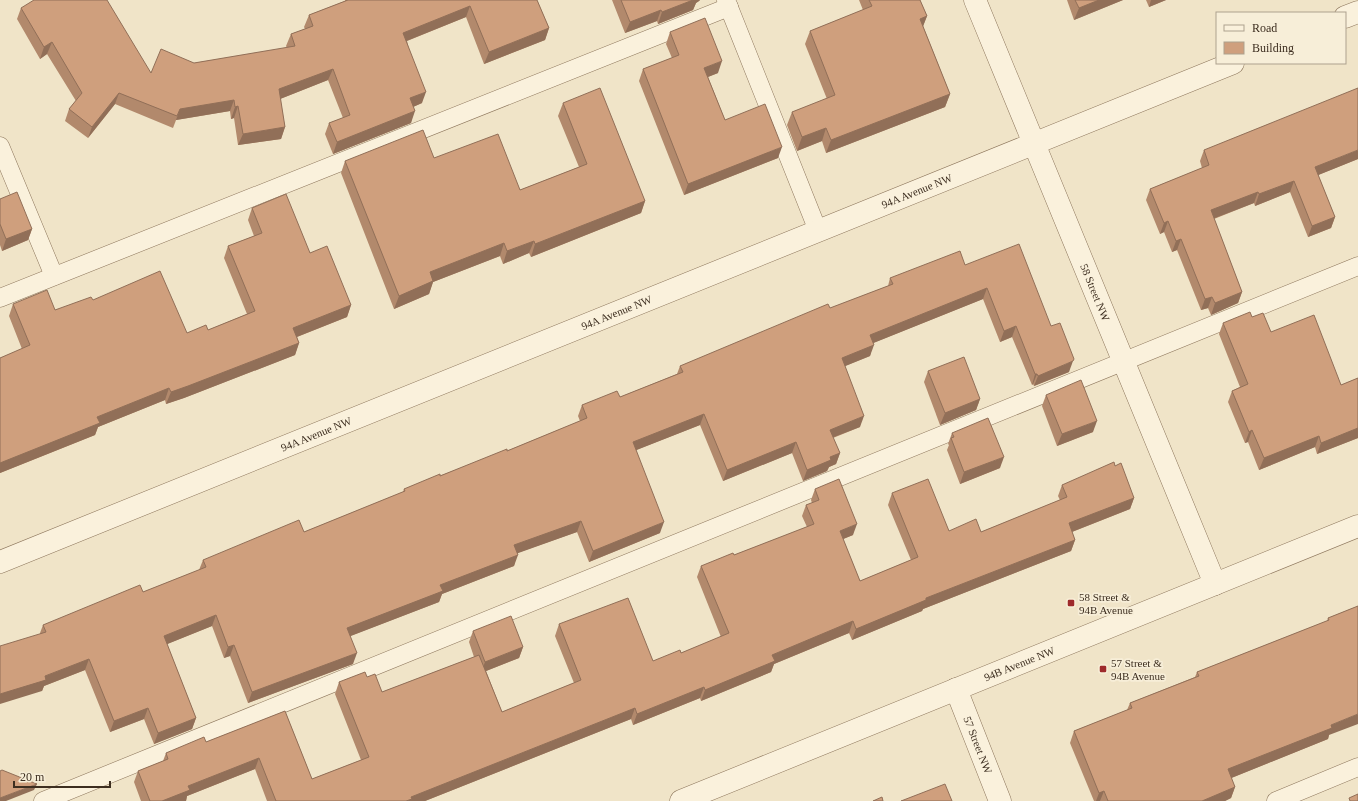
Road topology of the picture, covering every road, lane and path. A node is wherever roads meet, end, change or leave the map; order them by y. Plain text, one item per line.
1 (975, 0) edge
2 (728, 3) edge
3 (1358, 12) edge
4 (1346, 17) edge
5 (1231, 64) edge
6 (1034, 144) junction
7 (0, 146) edge
8 (818, 231) junction
9 (1358, 266) edge
10 (54, 276) junction
11 (0, 298) edge
12 (1124, 361) junction
13 (1358, 526) edge
14 (0, 562) edge
15 (1215, 584) junction
16 (956, 689) junction
17 (1358, 768) edge
18 (43, 801) edge
19 (681, 801) edge
20 (1000, 801) edge
21 (1276, 801) edge

1 - 6 street, 58 Street NW
2 - 8 lane
2 - 10 lane
3 - 4 street
5 - 6 street, 94A Avenue NW
6 - 8 street, 94A Avenue NW
6 - 12 street, 58 Street NW
7 - 10 lane
8 - 14 street, 94A Avenue NW
9 - 12 lane
10 - 11 lane
12 - 15 street, 58 Street NW
12 - 18 lane
13 - 15 street, 94B Avenue NW
15 - 16 street, 94B Avenue NW
16 - 19 street, 94B Avenue NW
16 - 20 street, 57 Street NW
17 - 21 lane

